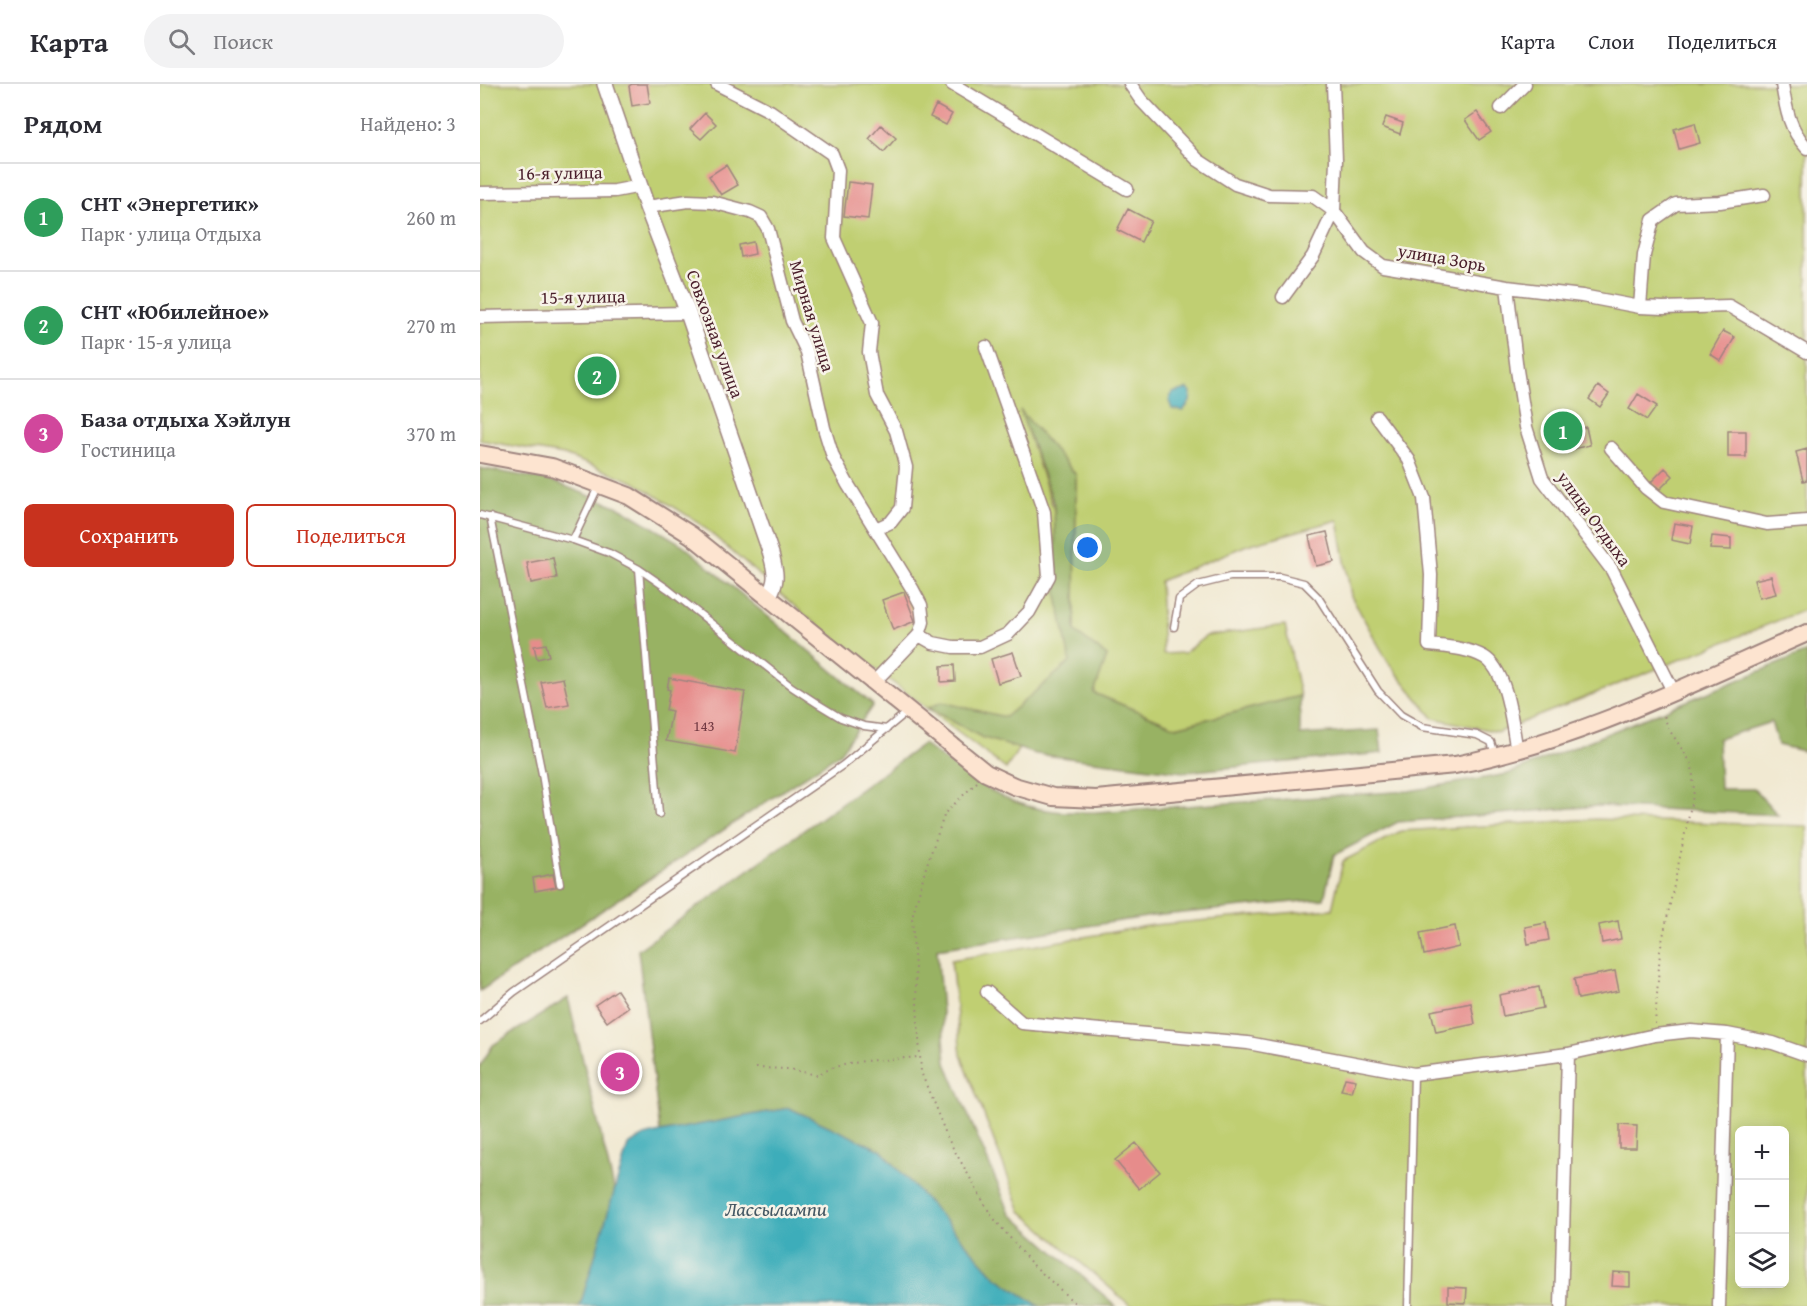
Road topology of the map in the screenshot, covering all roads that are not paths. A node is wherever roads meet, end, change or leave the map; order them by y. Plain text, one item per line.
1 (604, 84) edge
2 (717, 84) edge
3 (952, 84) edge
4 (1130, 84) edge
5 (1333, 84) edge
6 (1525, 84) edge
7 (1782, 84) edge
8 (1501, 108) dead end
9 (1807, 148) edge
10 (640, 186) junction
11 (1127, 189) dead end
12 (480, 193) edge
13 (1764, 195) dead end
14 (647, 207) junction
15 (1334, 211) junction
16 (1507, 287) junction
17 (1283, 297) dead end
18 (1640, 307) junction
19 (688, 313) junction
20 (480, 317) edge
21 (986, 347) dead end
22 (1807, 352) edge
23 (1377, 417) dead end
24 (1611, 448) dead end
25 (480, 454) edge
26 (600, 484) junction
27 (480, 515) edge
28 (490, 517) junction
29 (1807, 521) edge
30 (876, 530) junction
31 (573, 540) junction
32 (639, 569) junction
33 (768, 597) junction
34 (1174, 627) dead end
35 (1807, 633) edge
36 (919, 635) junction
37 (874, 682) junction
38 (1666, 694) junction
39 (909, 711) junction
40 (887, 729) junction
41 (1517, 751) junction
42 (1496, 757) junction
43 (659, 814) dead end
44 (560, 884) dead end
45 (987, 992) dead end
46 (480, 1021) edge
47 (1727, 1034) junction
48 (1568, 1054) junction
49 (1807, 1055) edge
50 (1414, 1074) junction
51 (1408, 1306) edge
52 (1562, 1306) edge
53 (1719, 1306) edge

1 - 10 street, Совхозная улица
2 - 30 street
3 - 11 street
4 - 15 street, улица Зорь
5 - 15 street
6 - 8 street
7 - 9 street
10 - 12 street, 16-я улица
10 - 14 street, Совхозная улица
13 - 18 street
14 - 19 street, Совхозная улица
14 - 30 street, Мирная улица
15 - 16 street, улица Зорь
15 - 17 street
16 - 18 street, улица Зорь
16 - 38 street, улица Отдыха
18 - 22 street, улица Зорь
19 - 20 street, 15-я улица
19 - 33 street, Совхозная улица
21 - 36 street
23 - 41 street
24 - 29 street
25 - 26 main road
26 - 31 lane
26 - 33 main road
27 - 28 lane
28 - 31 lane
28 - 44 lane
30 - 36 street
31 - 32 lane
32 - 40 lane
32 - 43 lane
33 - 37 main road
34 - 42 lane
35 - 38 main road
36 - 37 street
37 - 39 main road
38 - 41 main road
39 - 40 lane
39 - 42 main road
40 - 46 lane
41 - 42 main road
45 - 50 street
47 - 48 street
47 - 49 street
47 - 53 street
48 - 50 street
48 - 52 street
50 - 51 lane

